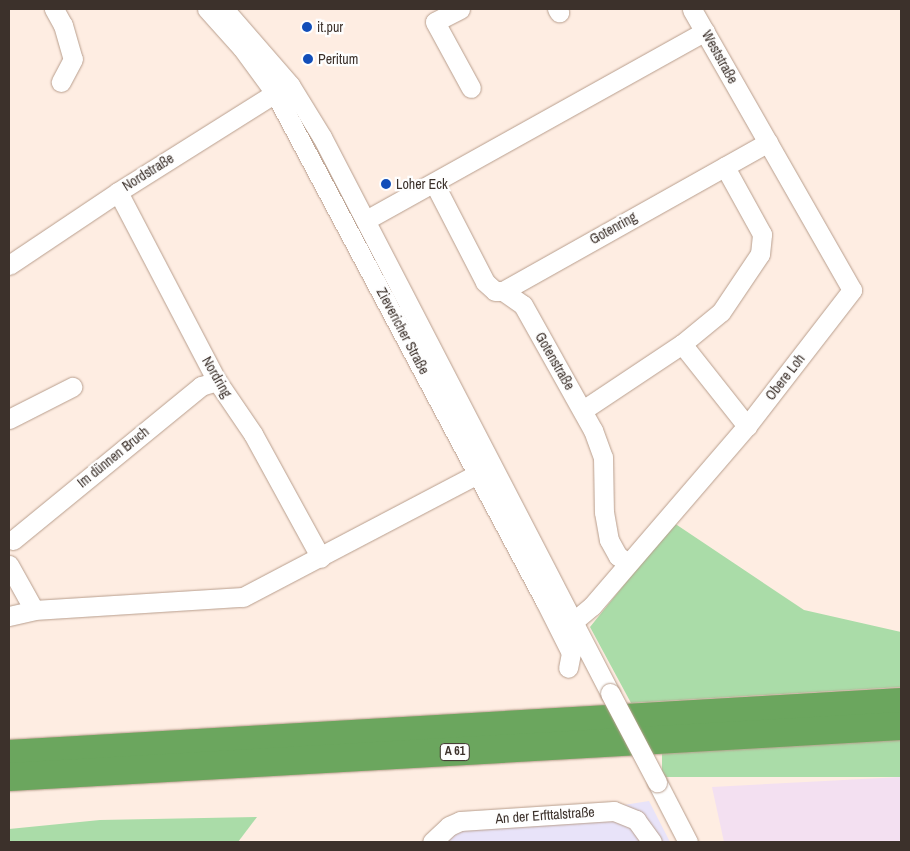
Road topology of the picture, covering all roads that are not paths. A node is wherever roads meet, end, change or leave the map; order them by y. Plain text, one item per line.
1 (54, 9) edge
2 (207, 9) edge
3 (224, 9) edge
4 (460, 9) edge
5 (692, 9) edge
6 (705, 31) junction
7 (61, 82) dead end
8 (471, 88) dead end
9 (283, 89) junction
10 (747, 106) joint
11 (768, 142) junction
12 (725, 166) junction
13 (434, 183) junction
14 (118, 192) junction
15 (366, 220) junction
16 (9, 265) edge
17 (502, 291) junction
18 (682, 344) junction
19 (217, 381) junction
20 (72, 387) dead end
21 (583, 410) junction
22 (9, 419) edge
23 (747, 426) junction
24 (479, 473) junction
25 (11, 538) edge
26 (9, 558) edge
27 (321, 558) junction
28 (628, 563) junction
29 (9, 565) edge
30 (34, 610) junction
31 (9, 616) edge
32 (574, 621) junction
33 (568, 668) dead end
34 (901, 702) edge
35 (901, 726) edge
36 (9, 754) edge
37 (9, 777) edge
38 (432, 842) edge
39 (652, 842) edge
40 (688, 842) edge

1 - 7 street
2 - 9 street, Zievericher Straße
3 - 9 street, Zievericher Straße
4 - 8 street
5 - 6 street, Weststraße
6 - 10 street, Weststraße
6 - 13 street
9 - 14 street, Nordstraße
9 - 15 street, Zievericher Straße
9 - 24 street, Zievericher Straße
10 - 11 street, Obere Loh
11 - 12 street, Gotenring
11 - 23 street, Obere Loh
12 - 17 street, Gotenring
12 - 18 street
13 - 15 street
13 - 17 street, Gotenstraße
14 - 16 street, Nordstraße
14 - 19 street, Nordring
15 - 32 street, Zievericher Straße
17 - 21 street, Gotenstraße
18 - 21 street
18 - 23 street
19 - 25 street, Im dünnen Bruch
19 - 27 street, Nordring
20 - 22 street
21 - 28 street, Gotenstraße
23 - 28 street, Obere Loh
24 - 27 street
24 - 33 street, Zievericher Straße
25 - 26 street
27 - 30 street
28 - 32 street, Obere Loh
29 - 30 street
30 - 31 street
32 - 40 street, Zievericher Straße, bridge
34 - 36 highway, A 61
35 - 37 highway, A 61
38 - 39 street, An der Erfttalstraße

